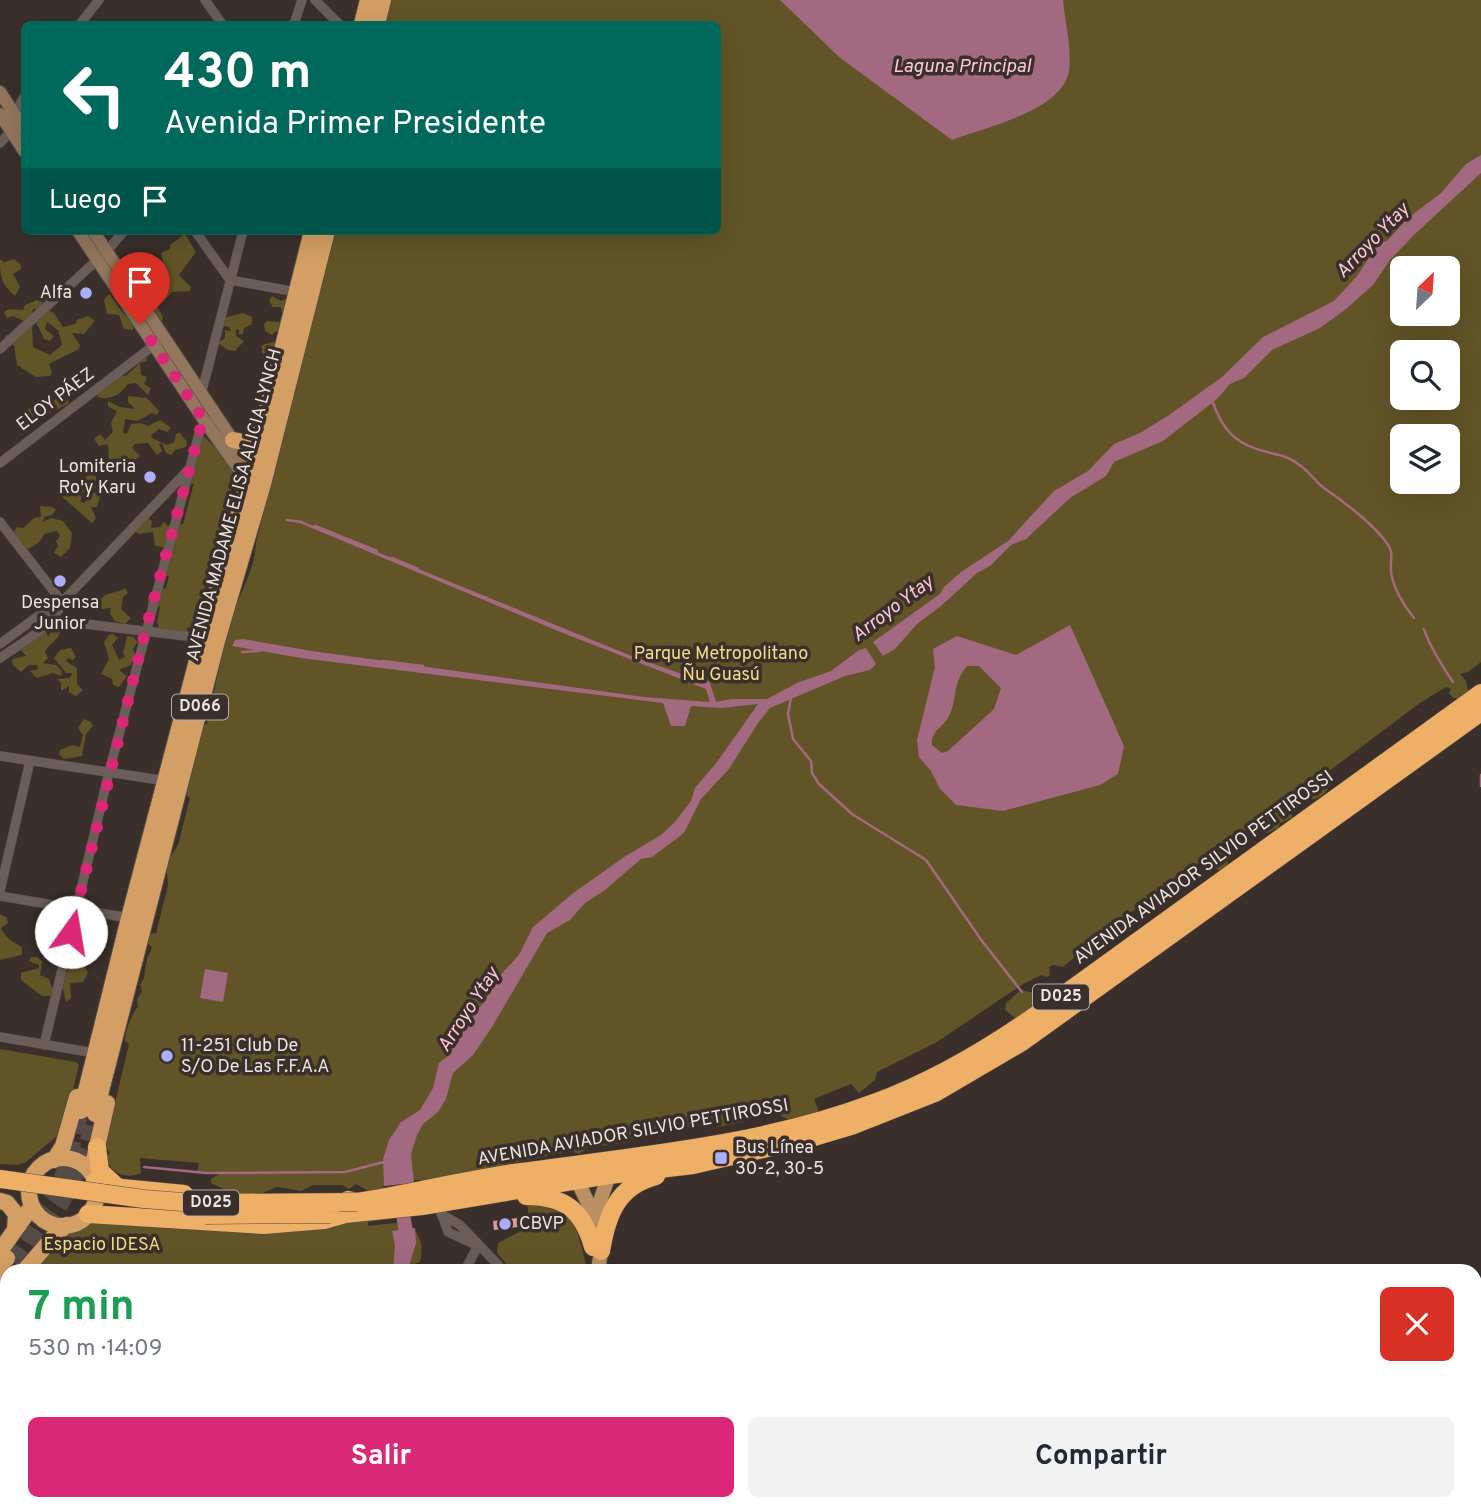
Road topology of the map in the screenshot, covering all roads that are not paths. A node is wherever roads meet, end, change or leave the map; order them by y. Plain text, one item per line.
1 (99, 0) edge
2 (205, 0) edge
3 (302, 0) edge
4 (315, 0) edge
5 (368, 0) edge
6 (383, 0) edge
7 (82, 21) edge
8 (220, 21) edge
9 (295, 21) edge
10 (336, 21) edge
11 (363, 21) edge
12 (378, 21) edge
13 (0, 92) edge
14 (21, 100) edge
15 (6, 113) edge
16 (18, 131) edge
17 (0, 143) edge
18 (82, 235) edge
19 (94, 235) edge
20 (120, 235) edge
21 (198, 235) edge
22 (242, 235) edge
23 (311, 235) edge
24 (326, 235) edge
25 (102, 255) junction
26 (230, 279) junction
27 (297, 292) junction
28 (165, 337) junction
29 (154, 345) junction
30 (0, 349) edge
31 (202, 391) junction
32 (220, 419) junction
33 (206, 423) junction
34 (262, 430) junction
35 (233, 440) junction
36 (0, 463) edge
37 (191, 467) junction
38 (250, 475) junction
39 (0, 522) edge
40 (244, 548) junction
41 (62, 602) junction
42 (44, 611) junction
43 (52, 620) junction
44 (145, 632) junction
45 (203, 638) junction
46 (0, 644) edge
47 (0, 658) edge
48 (1481, 694) edge
49 (1481, 712) edge
50 (0, 756) edge
51 (30, 761) junction
52 (109, 772) junction
53 (167, 781) junction
54 (0, 893) edge
55 (77, 909) junction
56 (136, 919) junction
57 (0, 1037) edge
58 (44, 1045) junction
59 (89, 1052) junction
60 (88, 1112) tunnel mouth
61 (739, 1139) junction
62 (97, 1147) junction
63 (54, 1160) junction
64 (693, 1165) junction
65 (39, 1168) junction
66 (0, 1173) edge
67 (609, 1175) junction
68 (93, 1177) junction
69 (0, 1179) edge
70 (577, 1180) junction
71 (493, 1186) junction
72 (122, 1188) junction
73 (0, 1190) edge
74 (0, 1200) edge
75 (430, 1204) junction
76 (32, 1205) junction
77 (364, 1207) junction
78 (88, 1214) junction
79 (595, 1216) junction
80 (67, 1225) junction
81 (14, 1232) junction
82 (478, 1246) junction
83 (598, 1259) edge
84 (10, 1264) edge
85 (13, 1264) edge
86 (468, 1264) edge
87 (497, 1264) edge

1 - 7 street
2 - 8 street
3 - 9 street
4 - 10 street
5 - 11 highway
6 - 12 highway
13 - 15 main road
14 - 15 street
15 - 16 main road
16 - 17 street
18 - 25 main road
19 - 25 main road
20 - 25 street
21 - 26 street
22 - 26 street
23 - 27 highway, AVENIDA MADAME ELISA ALICIA LYNCH / D066
24 - 40 highway, AVENIDA MADAME ELISA ALICIA LYNCH / D066
25 - 28 main road
25 - 29 main road
25 - 30 street
26 - 27 street
26 - 31 street
27 - 34 highway, AVENIDA MADAME ELISA ALICIA LYNCH / D066
28 - 29 street, ELOY PÁEZ
28 - 31 main road
29 - 33 main road
29 - 36 street, ELOY PÁEZ
31 - 32 main road
32 - 33 street
32 - 35 main road
33 - 37 street
33 - 38 main road
34 - 35 highway
34 - 38 highway, AVENIDA MADAME ELISA ALICIA LYNCH / D066
35 - 38 main road
37 - 41 street
37 - 44 street
38 - 40 highway
38 - 45 highway, AVENIDA MADAME ELISA ALICIA LYNCH / D066
39 - 41 street
40 - 56 highway, AVENIDA MADAME ELISA ALICIA LYNCH / D066
41 - 42 street
41 - 43 street
42 - 43 street
42 - 46 street
43 - 44 street
43 - 47 street
44 - 45 street
44 - 52 street
45 - 53 highway, AVENIDA MADAME ELISA ALICIA LYNCH / D066
48 - 61 highway, AVENIDA AVIADOR SILVIO PETTIROSSI / D025
49 - 64 highway, AVENIDA AVIADOR SILVIO PETTIROSSI / D025
50 - 51 street
51 - 52 street
51 - 54 street
52 - 53 street
52 - 55 street
53 - 56 highway, AVENIDA MADAME ELISA ALICIA LYNCH / D066
54 - 55 street
55 - 56 street
55 - 58 street
56 - 59 highway
56 - 60 highway, AVENIDA MADAME ELISA ALICIA LYNCH / D066
56 - 62 highway
57 - 58 street
58 - 59 street
59 - 63 highway
61 - 67 highway
61 - 71 highway, AVENIDA AVIADOR SILVIO PETTIROSSI / D025
62 - 68 highway
62 - 72 highway
63 - 65 highway
63 - 68 highway
64 - 67 highway, AVENIDA AVIADOR SILVIO PETTIROSSI / D025
64 - 83 highway
65 - 66 highway
65 - 76 highway
67 - 70 highway, AVENIDA AVIADOR SILVIO PETTIROSSI / D025
67 - 79 main road
68 - 72 highway
68 - 78 highway
69 - 77 highway, AVENIDA AVIADOR SILVIO PETTIROSSI / D025, bridge
70 - 71 highway, AVENIDA AVIADOR SILVIO PETTIROSSI / D025
70 - 79 main road
71 - 75 highway, AVENIDA AVIADOR SILVIO PETTIROSSI / D025
71 - 83 highway
72 - 77 highway
73 - 77 highway, AVENIDA AVIADOR SILVIO PETTIROSSI / D025, bridge
74 - 76 highway
74 - 81 highway
75 - 77 highway, AVENIDA AVIADOR SILVIO PETTIROSSI / D025
75 - 82 street
76 - 80 highway
76 - 81 highway
77 - 78 highway
78 - 80 highway
79 - 83 main road
80 - 85 highway
81 - 84 highway
82 - 86 street
82 - 87 street

